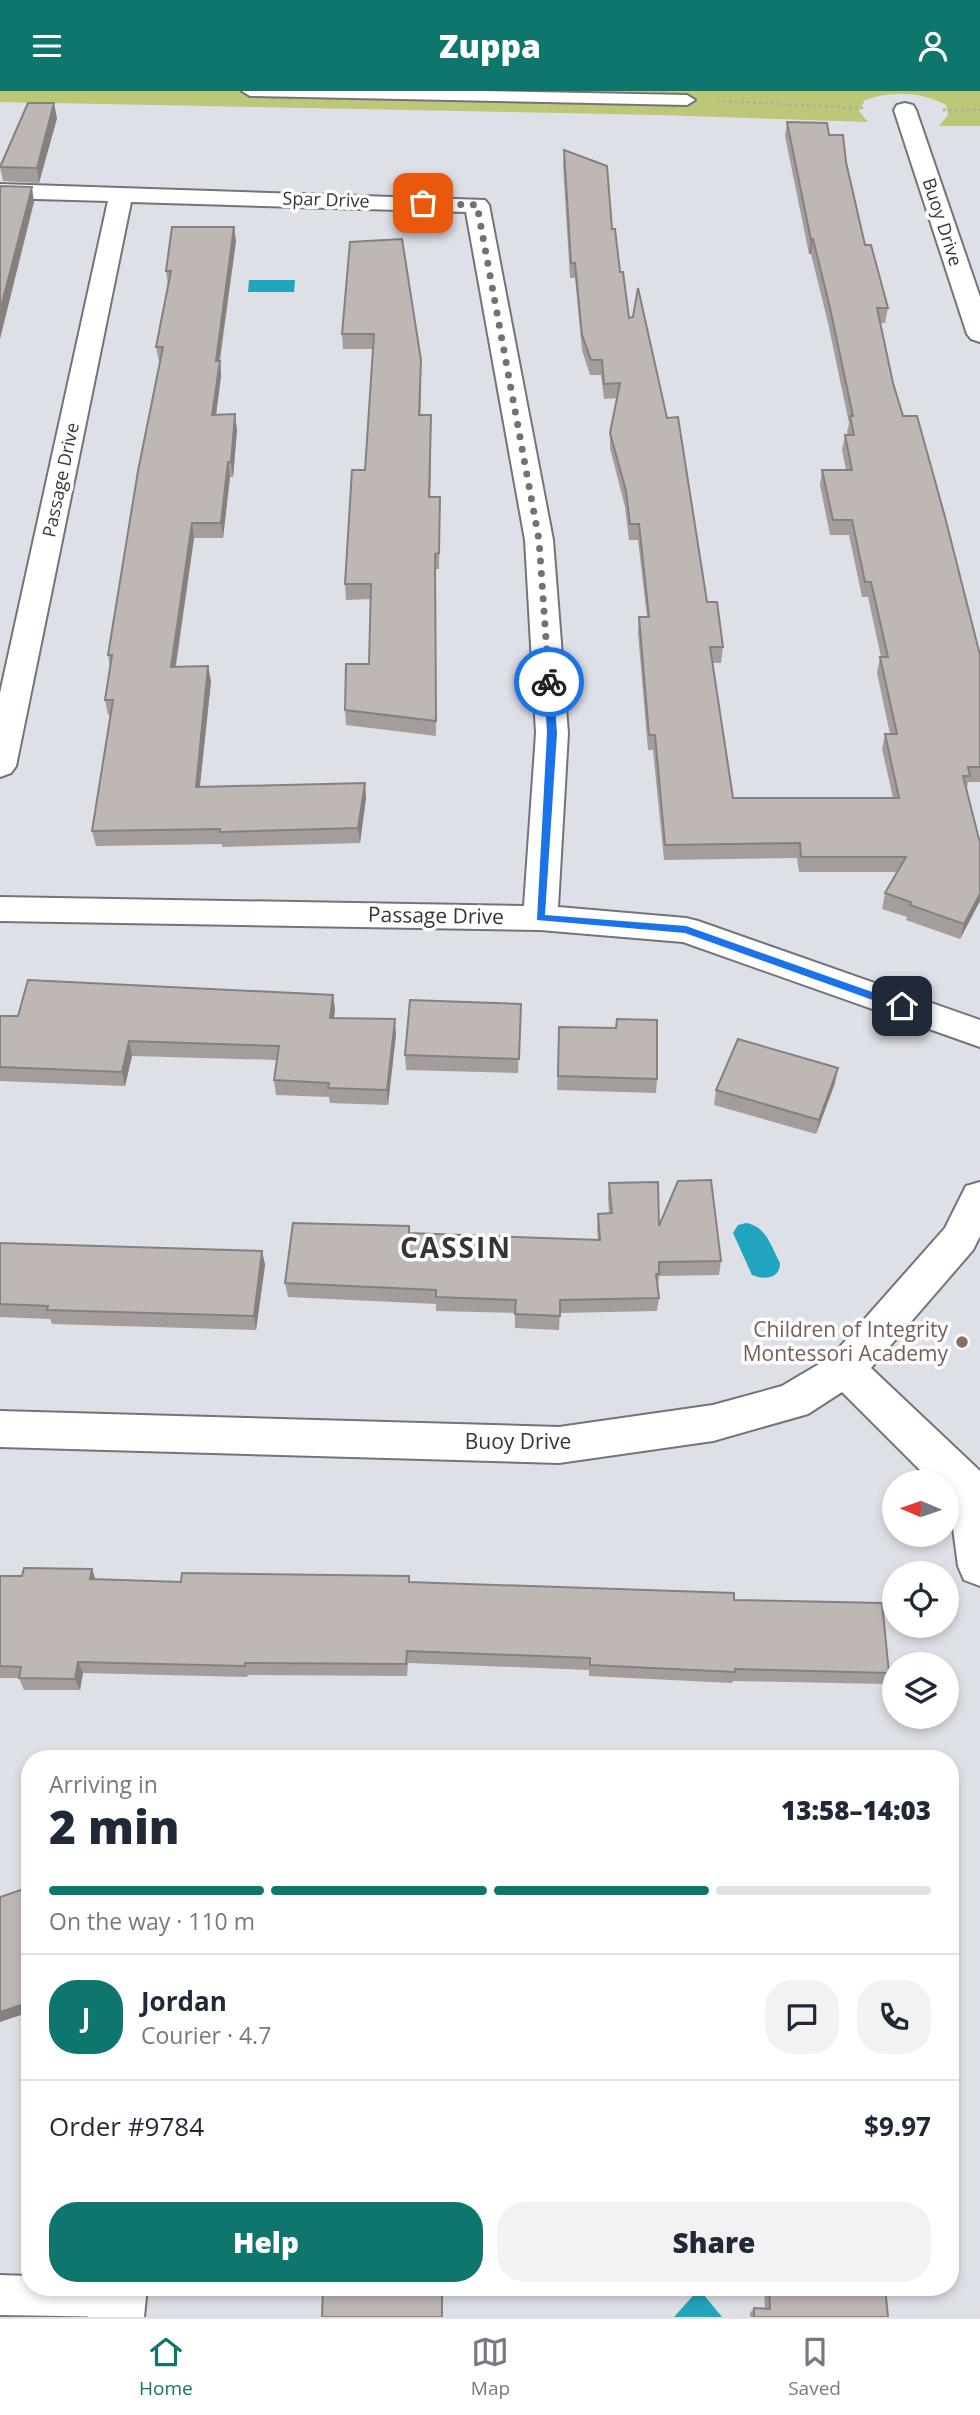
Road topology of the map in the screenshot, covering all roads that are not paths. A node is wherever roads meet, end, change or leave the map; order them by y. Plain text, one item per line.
1 (250, 91) edge
2 (687, 100) road end
3 (905, 110) dead end
4 (0, 191) edge
5 (121, 193) junction
6 (980, 334) edge
7 (0, 766) edge
8 (0, 909) edge
9 (540, 918) junction
10 (980, 1034) edge
11 (980, 1197) edge
12 (845, 1369) junction
13 (0, 1429) edge
14 (974, 1490) edge
15 (980, 1566) edge
16 (0, 2295) edge
17 (118, 2301) edge

1 - 2 lane
3 - 6 street, Buoy Drive
4 - 5 street, Spar Drive
5 - 7 street, Passage Drive
5 - 9 street, Spar Drive
8 - 9 street, Passage Drive
9 - 10 street, Passage Drive
11 - 12 street, Buoy Drive
12 - 13 street, Buoy Drive
12 - 14 street
14 - 15 street
16 - 17 lane

